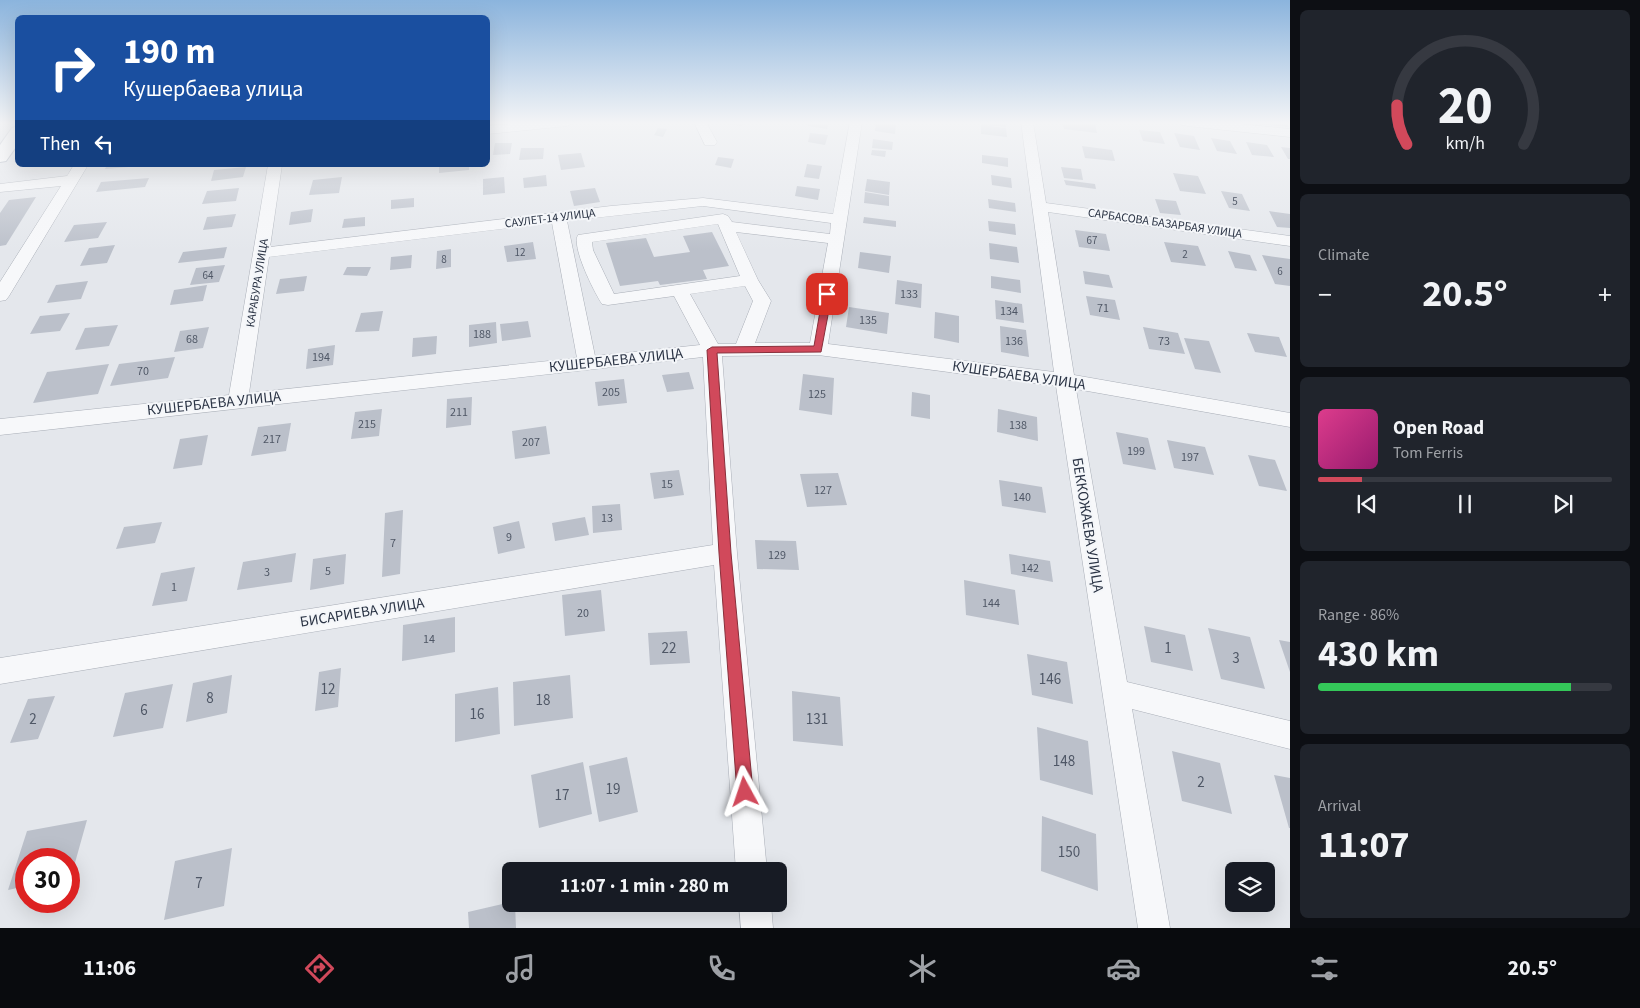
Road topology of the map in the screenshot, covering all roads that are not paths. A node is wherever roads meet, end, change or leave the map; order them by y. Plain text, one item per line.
1 (849, 165) edge
2 (1033, 165) edge
3 (79, 167) edge
4 (275, 167) edge
5 (72, 180) junction
6 (0, 188) edge
7 (1039, 206) junction
8 (559, 217) junction
9 (840, 220) junction
10 (726, 226) junction
11 (836, 239) junction
12 (1290, 240) edge
13 (262, 253) junction
14 (750, 280) junction
15 (679, 289) junction
16 (0, 296) edge
17 (818, 349) junction
18 (712, 350) junction
19 (742, 350) junction
20 (587, 363) junction
21 (1065, 380) junction
22 (238, 400) junction
23 (1290, 420) edge
24 (0, 427) edge
25 (725, 553) junction
26 (0, 671) edge
27 (1116, 692) junction
28 (1290, 735) edge
29 (751, 862) edge
30 (756, 912) edge
31 (757, 928) edge
32 (1154, 928) edge

1 - 9 street
2 - 7 street, БЕККОЖАЕВА УЛИЦА
3 - 5 street
4 - 13 street, КАРАБУРА УЛИЦА
5 - 6 street
5 - 16 street
7 - 12 street, САРБАСОВА БАЗАРБАЯ УЛИЦА
7 - 21 street, БЕККОЖАЕВА УЛИЦА
8 - 9 street, САУЛЕТ-14 УЛИЦА
8 - 13 street, САУЛЕТ-14 УЛИЦА
8 - 20 street
9 - 11 street
10 - 11 street
10 - 14 street
10 - 15 street
11 - 17 street
13 - 22 street, КАРАБУРА УЛИЦА
14 - 15 street
14 - 19 street
15 - 18 street
17 - 19 street, КУШЕРБАЕВА УЛИЦА
17 - 21 street, КУШЕРБАЕВА УЛИЦА
18 - 19 street, КУШЕРБАЕВА УЛИЦА
18 - 20 street, КУШЕРБАЕВА УЛИЦА
18 - 25 street
20 - 22 street, КУШЕРБАЕВА УЛИЦА
21 - 23 street, КУШЕРБАЕВА УЛИЦА
21 - 27 street, БЕККОЖАЕВА УЛИЦА
22 - 24 street, КУШЕРБАЕВА УЛИЦА
25 - 26 street, БИСАРИЕВА УЛИЦА
25 - 29 street
27 - 28 street
27 - 32 street, БЕККОЖАЕВА УЛИЦА
30 - 31 street

